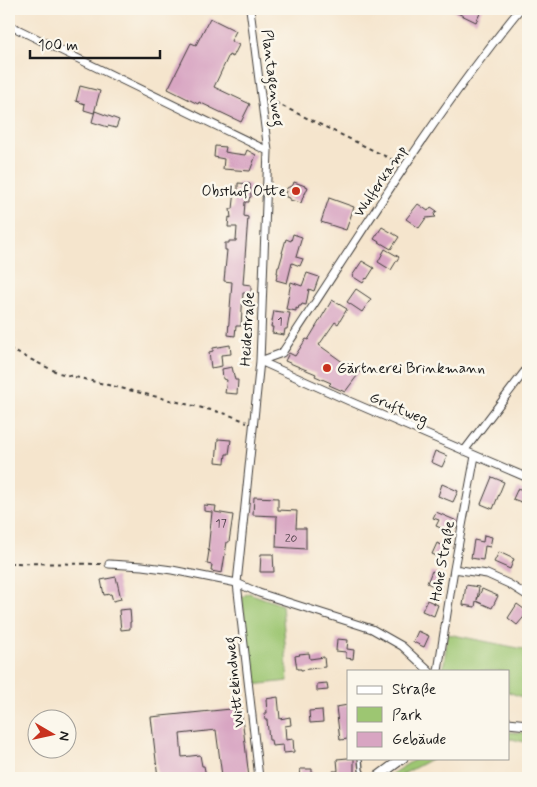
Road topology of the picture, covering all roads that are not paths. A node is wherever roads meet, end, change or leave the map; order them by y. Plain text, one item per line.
1 (250, 9) edge
2 (520, 9) edge
3 (9, 25) edge
4 (268, 151) junction
5 (260, 361) junction
6 (528, 367) edge
7 (464, 451) junction
8 (475, 456) junction
9 (528, 478) edge
10 (109, 564) road end
11 (454, 569) junction
12 (237, 583) junction
13 (528, 596) edge
14 (428, 670) edge
15 (438, 670) edge
16 (510, 723) edge
17 (528, 725) edge
18 (360, 760) edge
19 (401, 760) edge
20 (258, 778) edge
21 (365, 778) edge
22 (376, 778) edge

1 - 4 street, Plantagenweg
2 - 5 street, Wulferkamp
3 - 4 street
4 - 5 street, Heidestraße
5 - 7 street, Gruftweg
5 - 12 street, Heidestraße
6 - 7 street
7 - 8 street, Gruftweg
8 - 9 street, Gruftweg
8 - 11 street, Hohe Straße
10 - 12 street
11 - 13 street
11 - 15 street, Hohe Straße
12 - 14 street
12 - 20 street, Wittekindweg
16 - 17 street
18 - 21 lane
19 - 22 street

